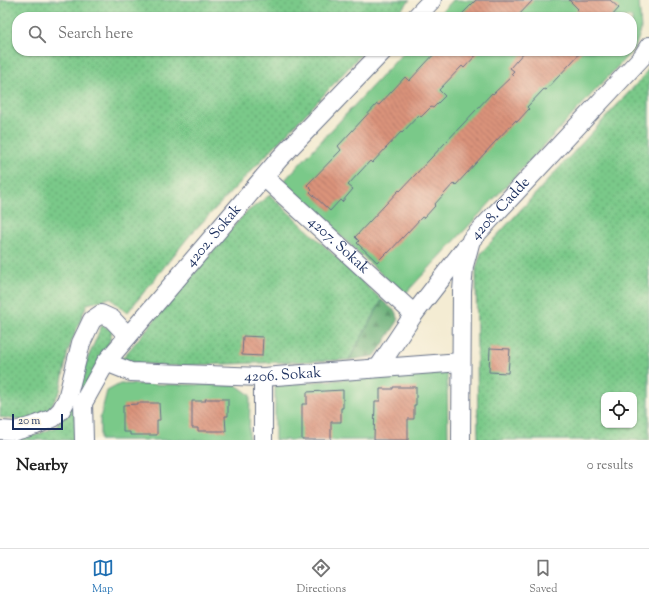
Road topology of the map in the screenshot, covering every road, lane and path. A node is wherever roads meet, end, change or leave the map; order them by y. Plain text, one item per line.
1 (432, 0) edge
2 (421, 12) edge
3 (649, 46) edge
4 (378, 56) edge
5 (264, 177) junction
6 (471, 240) junction
7 (414, 314) junction
8 (128, 336) junction
9 (106, 362) junction
10 (461, 362) junction
11 (378, 368) junction
12 (263, 377) junction
13 (0, 430) edge
14 (84, 440) edge
15 (263, 440) edge
16 (461, 440) edge

1 - 2 street
3 - 6 street, 4208. Cadde
4 - 5 street, 4202. Sokak
5 - 7 street, 4207. Sokak
5 - 8 street, 4202. Sokak
6 - 7 street
6 - 10 street, 4208. Cadde
7 - 11 street
8 - 9 street, 4202. Sokak
8 - 13 street
9 - 12 street, 4206. Sokak
9 - 14 street, 4202. Sokak
10 - 11 street, 4206. Sokak
10 - 16 street, 4208. Cadde
11 - 12 street, 4206. Sokak
12 - 15 street

